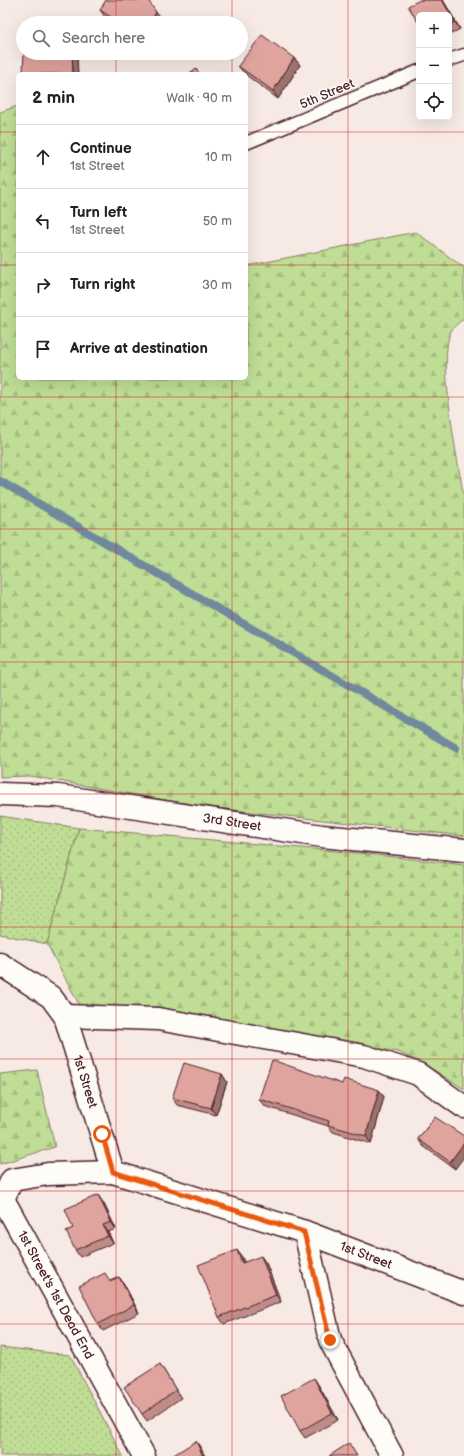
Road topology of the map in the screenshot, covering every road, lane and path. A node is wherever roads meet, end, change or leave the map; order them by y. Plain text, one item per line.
1 (464, 55) edge
2 (452, 59) edge
3 (416, 72) edge
4 (248, 142) edge
5 (0, 794) edge
6 (464, 850) edge
7 (0, 964) edge
8 (65, 1016) junction
9 (464, 1107) edge
10 (113, 1172) junction
11 (304, 1232) junction
12 (464, 1293) edge
13 (144, 1456) edge
14 (392, 1456) edge

1 - 2 lane
3 - 4 lane, 5th Street
5 - 6 street, 3rd Street
7 - 8 street, 1st Street
8 - 9 street
8 - 10 street, 1st Street
10 - 11 street, 1st Street
10 - 13 street, 1st Street's 1st Dead End
11 - 12 street, 1st Street
11 - 14 street

